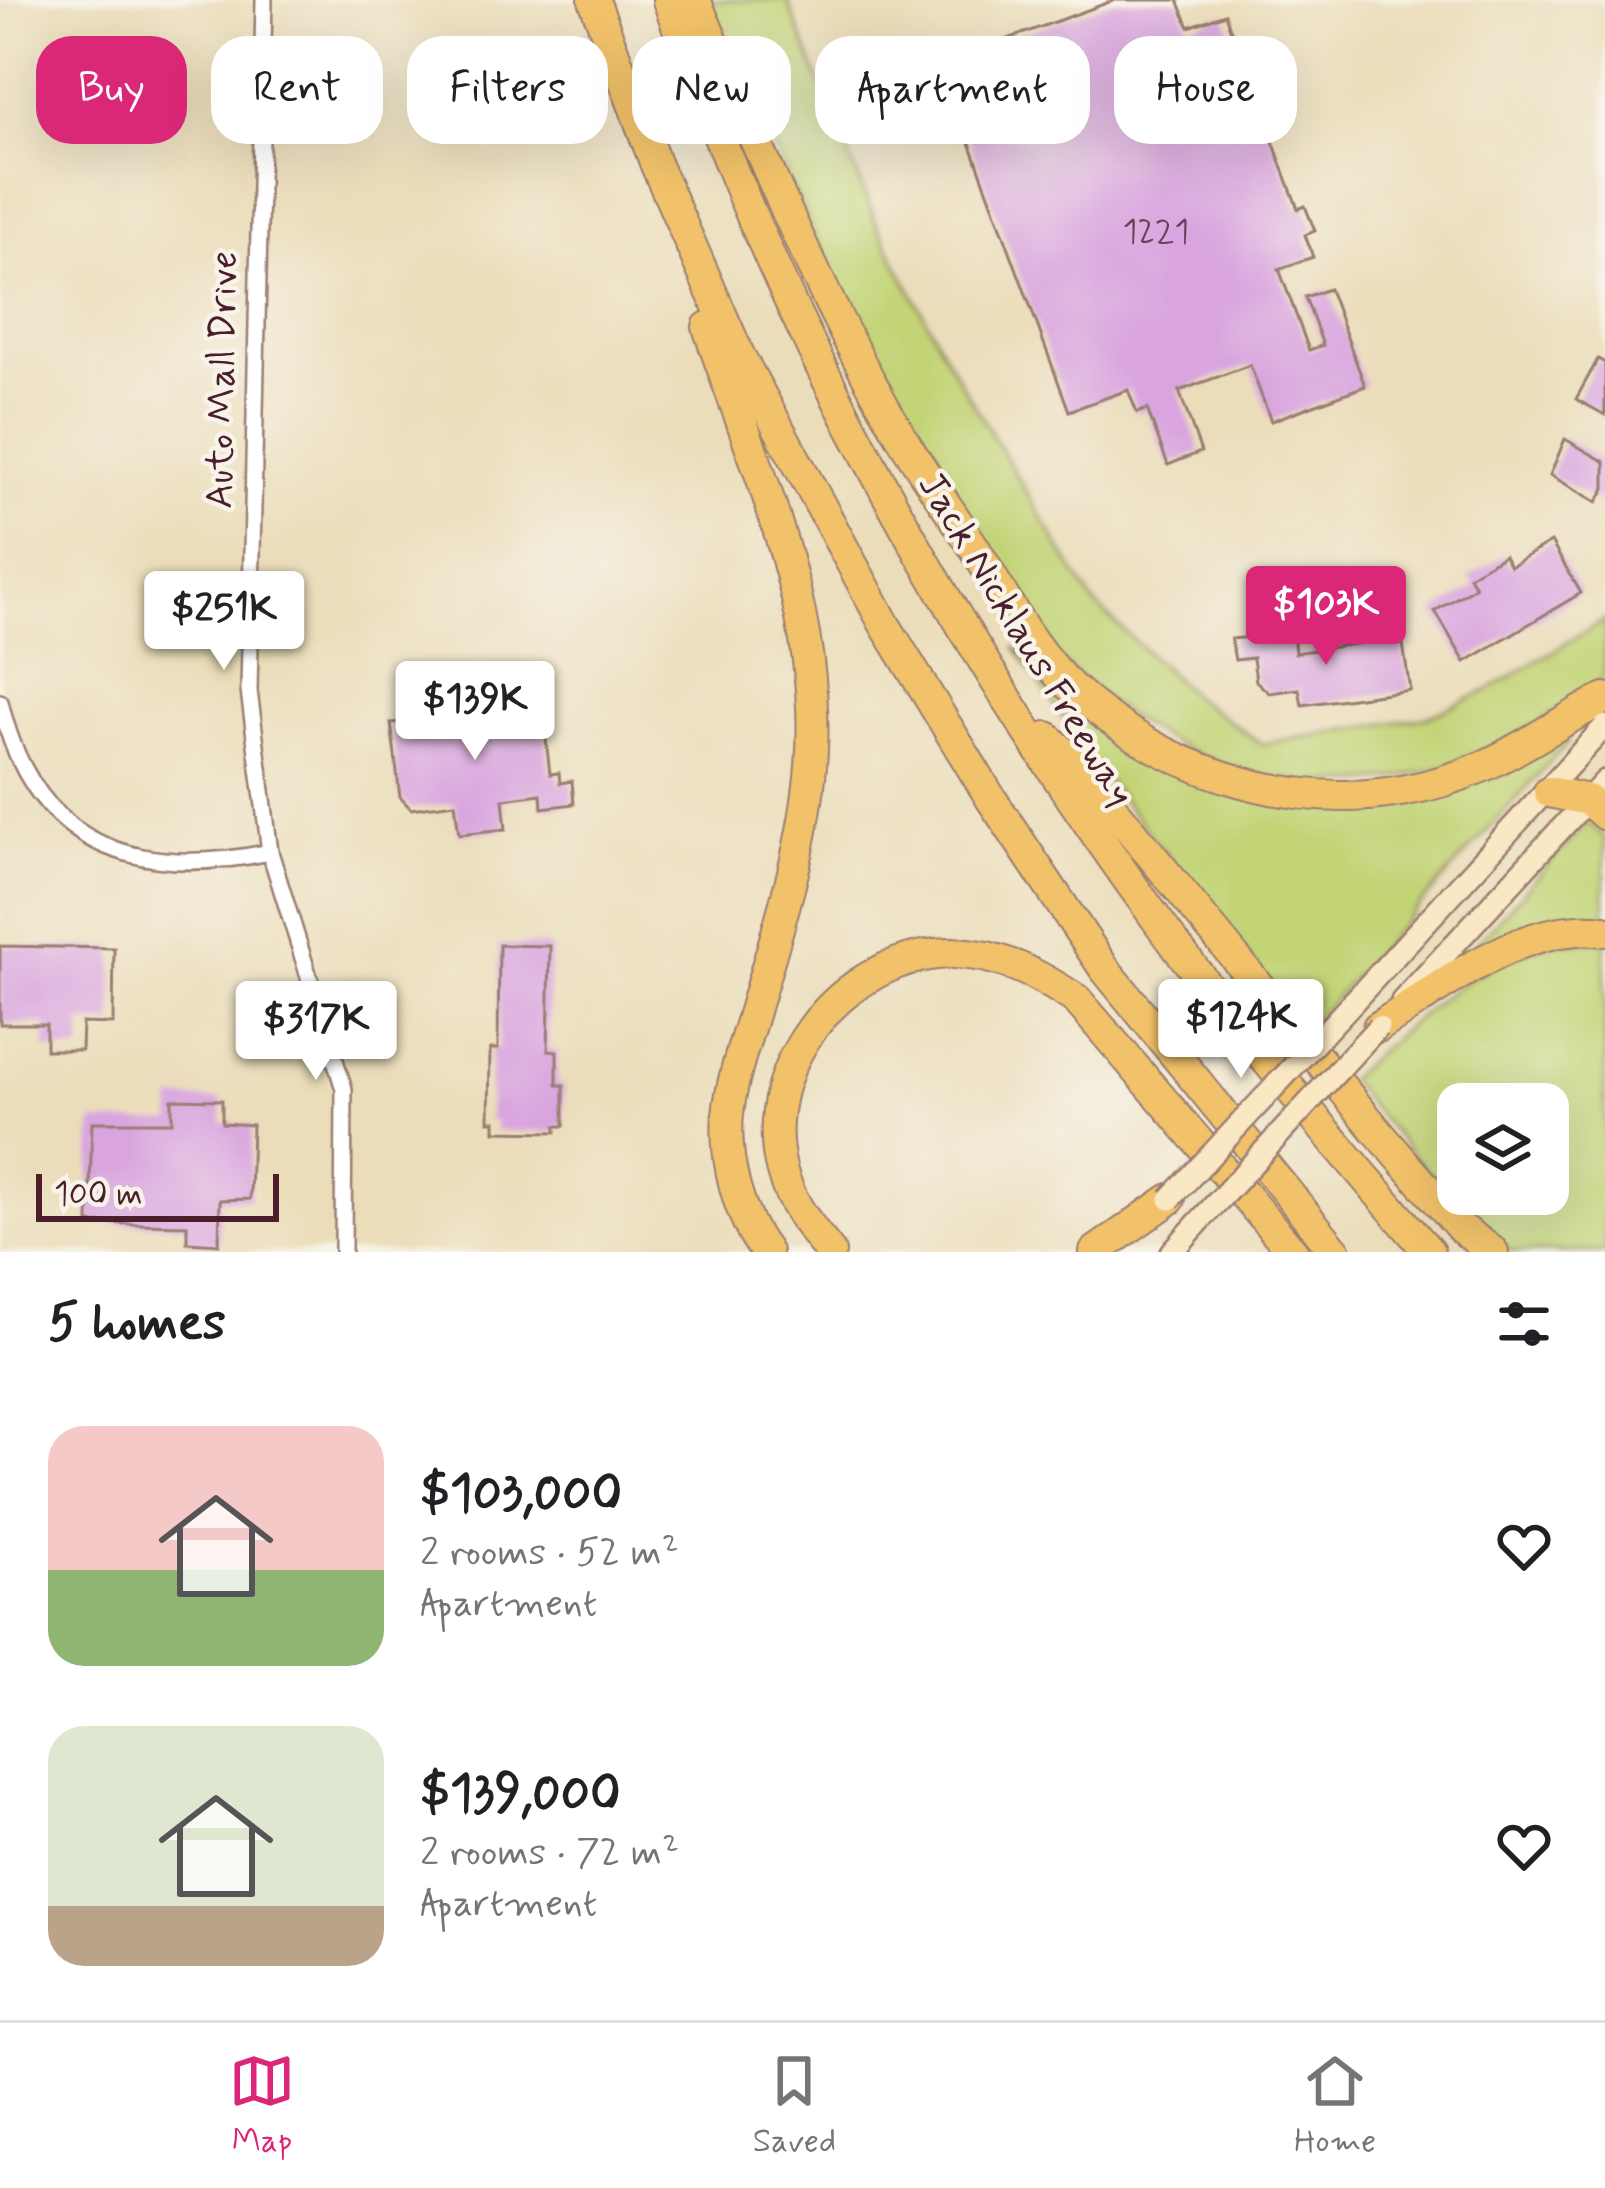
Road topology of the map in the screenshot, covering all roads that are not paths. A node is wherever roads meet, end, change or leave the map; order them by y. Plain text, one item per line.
1 (264, 0) edge
2 (594, 0) edge
3 (668, 0) edge
4 (695, 0) edge
5 (659, 173) junction
6 (1605, 698) edge
7 (1008, 700) junction
8 (0, 702) edge
9 (1605, 726) edge
10 (1549, 792) junction
11 (1600, 798) edge
12 (270, 852) junction
13 (1605, 931) edge
14 (1378, 1027) junction
15 (1170, 1199) junction
16 (343, 1252) edge
17 (766, 1252) edge
18 (830, 1252) edge
19 (1095, 1252) edge
20 (1124, 1252) edge
21 (1172, 1252) edge
22 (1293, 1252) edge
23 (1336, 1252) edge
24 (1429, 1252) edge
25 (1492, 1252) edge

1 - 12 street, Auto Mall Drive
2 - 5 highway
3 - 7 highway, Jack Nicklaus Freeway
4 - 6 highway
5 - 17 highway
5 - 23 highway
7 - 24 highway, Jack Nicklaus Freeway
7 - 25 highway
8 - 12 street
9 - 10 main road
10 - 11 highway
10 - 15 main road, bridge
11 - 14 main road
12 - 16 street, Auto Mall Drive
13 - 14 highway
14 - 21 main road, bridge
15 - 19 highway
15 - 20 main road
18 - 22 highway

